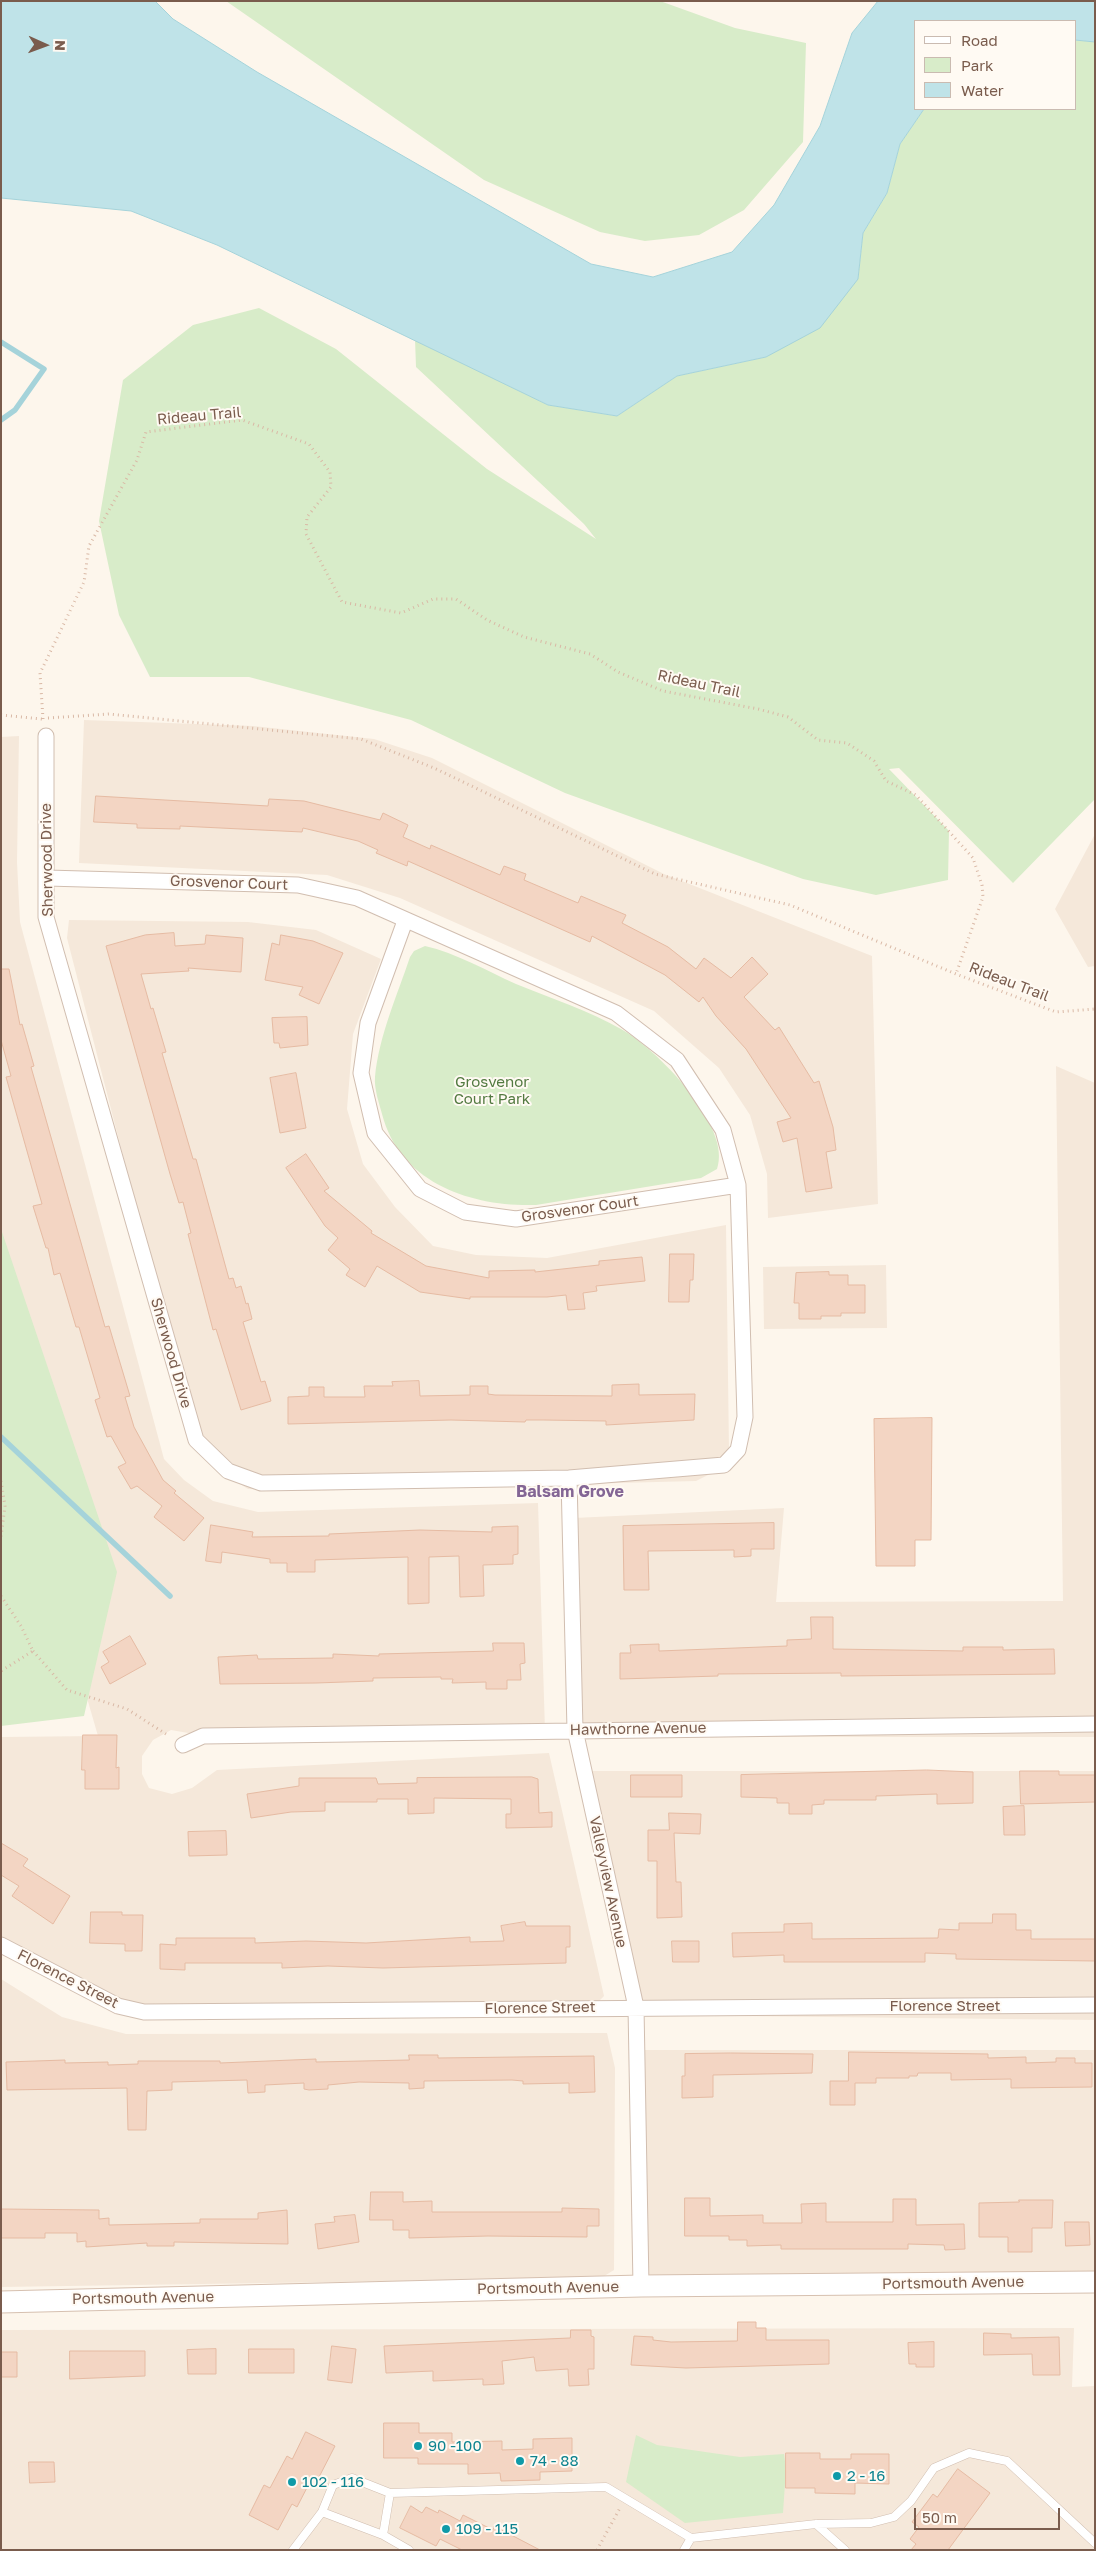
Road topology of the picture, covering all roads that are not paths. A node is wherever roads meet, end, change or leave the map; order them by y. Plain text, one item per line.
1 (46, 736) dead end
2 (47, 878) junction
3 (405, 921) junction
4 (738, 1186) junction
5 (724, 1465) joint
6 (570, 1478) junction
7 (1095, 1724) edge
8 (575, 1730) junction
9 (184, 1745) road end
10 (1, 1945) edge
11 (1095, 2005) edge
12 (636, 2007) junction
13 (1095, 2282) edge
14 (641, 2286) junction
15 (1, 2302) edge
16 (390, 2493) junction
17 (322, 2512) junction
18 (816, 2524) junction
19 (383, 2535) junction
20 (691, 2538) junction
21 (1095, 2543) edge
22 (293, 2550) edge
23 (409, 2550) edge
24 (684, 2550) edge
25 (846, 2550) edge

1 - 2 street, Sherwood Drive
2 - 3 street, Grosvenor Court
2 - 6 street, Sherwood Drive
3 - 4 street, Grosvenor Court
3 - 4 street, Grosvenor Court
4 - 5 street, Grosvenor Court
5 - 6 street, Sherwood Drive
6 - 8 street, Valleyview Avenue
7 - 8 street, Hawthorne Avenue
8 - 9 street, Hawthorne Avenue
8 - 12 street, Valleyview Avenue
10 - 12 street, Florence Street
11 - 12 street, Florence Street
12 - 14 street, Valleyview Avenue
13 - 14 main road, Portsmouth Avenue
14 - 15 main road, Portsmouth Avenue
16 - 17 lane
16 - 19 lane
16 - 20 lane
17 - 19 lane
17 - 22 lane
18 - 20 lane
18 - 21 lane
18 - 25 lane
19 - 23 lane
20 - 24 lane

